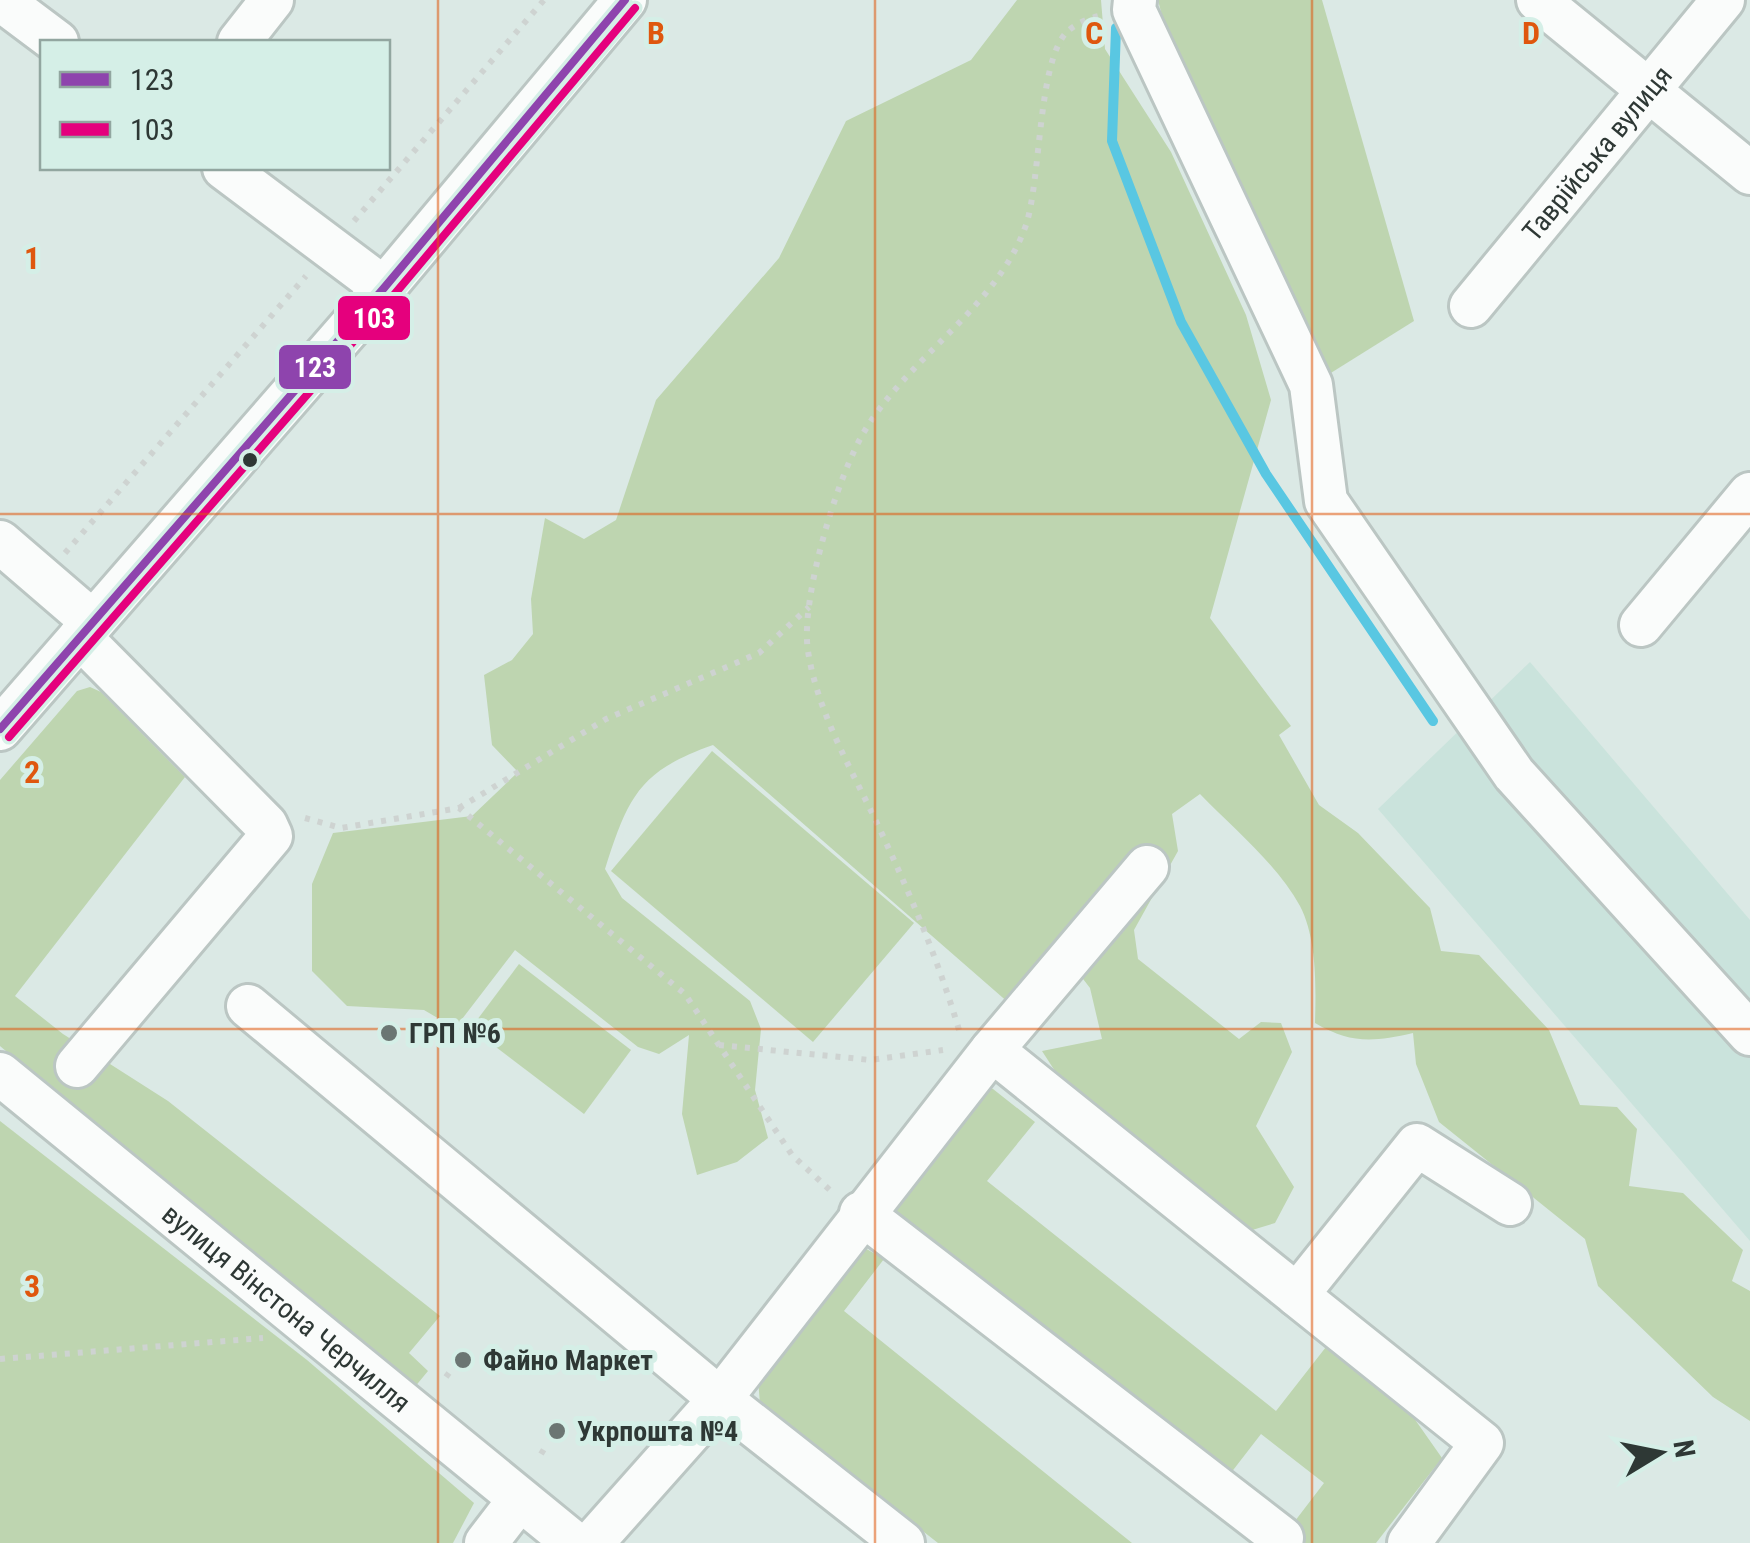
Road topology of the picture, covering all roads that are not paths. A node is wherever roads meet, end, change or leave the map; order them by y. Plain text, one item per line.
1 (272, 0) edge
2 (625, 0) edge
3 (1538, 0) edge
4 (1722, 0) edge
5 (1135, 5) edge
6 (4, 8) edge
7 (55, 40) edge
8 (240, 40) edge
9 (1648, 87) junction
10 (227, 170) edge
11 (1750, 173) edge
12 (384, 288) junction
13 (1471, 306) dead end
14 (1750, 494) edge
15 (0, 542) edge
16 (1641, 625) dead end
17 (86, 629) junction
18 (0, 730) edge
19 (1147, 867) dead end
20 (248, 1006) dead end
21 (1747, 1034) edge
22 (976, 1057) junction
23 (77, 1066) dead end
24 (0, 1074) edge
25 (1510, 1204) dead end
26 (862, 1213) junction
27 (1297, 1294) junction
28 (720, 1399) junction
29 (519, 1500) junction
30 (1282, 1538) dead end
31 (486, 1543) edge
32 (574, 1543) edge
33 (592, 1543) edge
34 (904, 1543) edge
35 (1409, 1543) edge

1 - 8 street
2 - 12 street
3 - 9 street
4 - 9 street, Таврійська вулиця
5 - 21 street
6 - 7 street
9 - 11 street
9 - 13 street, Таврійська вулиця
10 - 12 street
12 - 17 street
14 - 16 street
15 - 17 street
17 - 18 street
17 - 23 street
19 - 22 street
20 - 28 street
22 - 26 street
22 - 27 street
24 - 29 street, вулиця Вінстона Черчилля
25 - 27 street
26 - 28 street
26 - 30 street
27 - 35 street
28 - 33 street
28 - 34 street
29 - 31 street
29 - 32 street, вулиця Вінстона Черчилля

